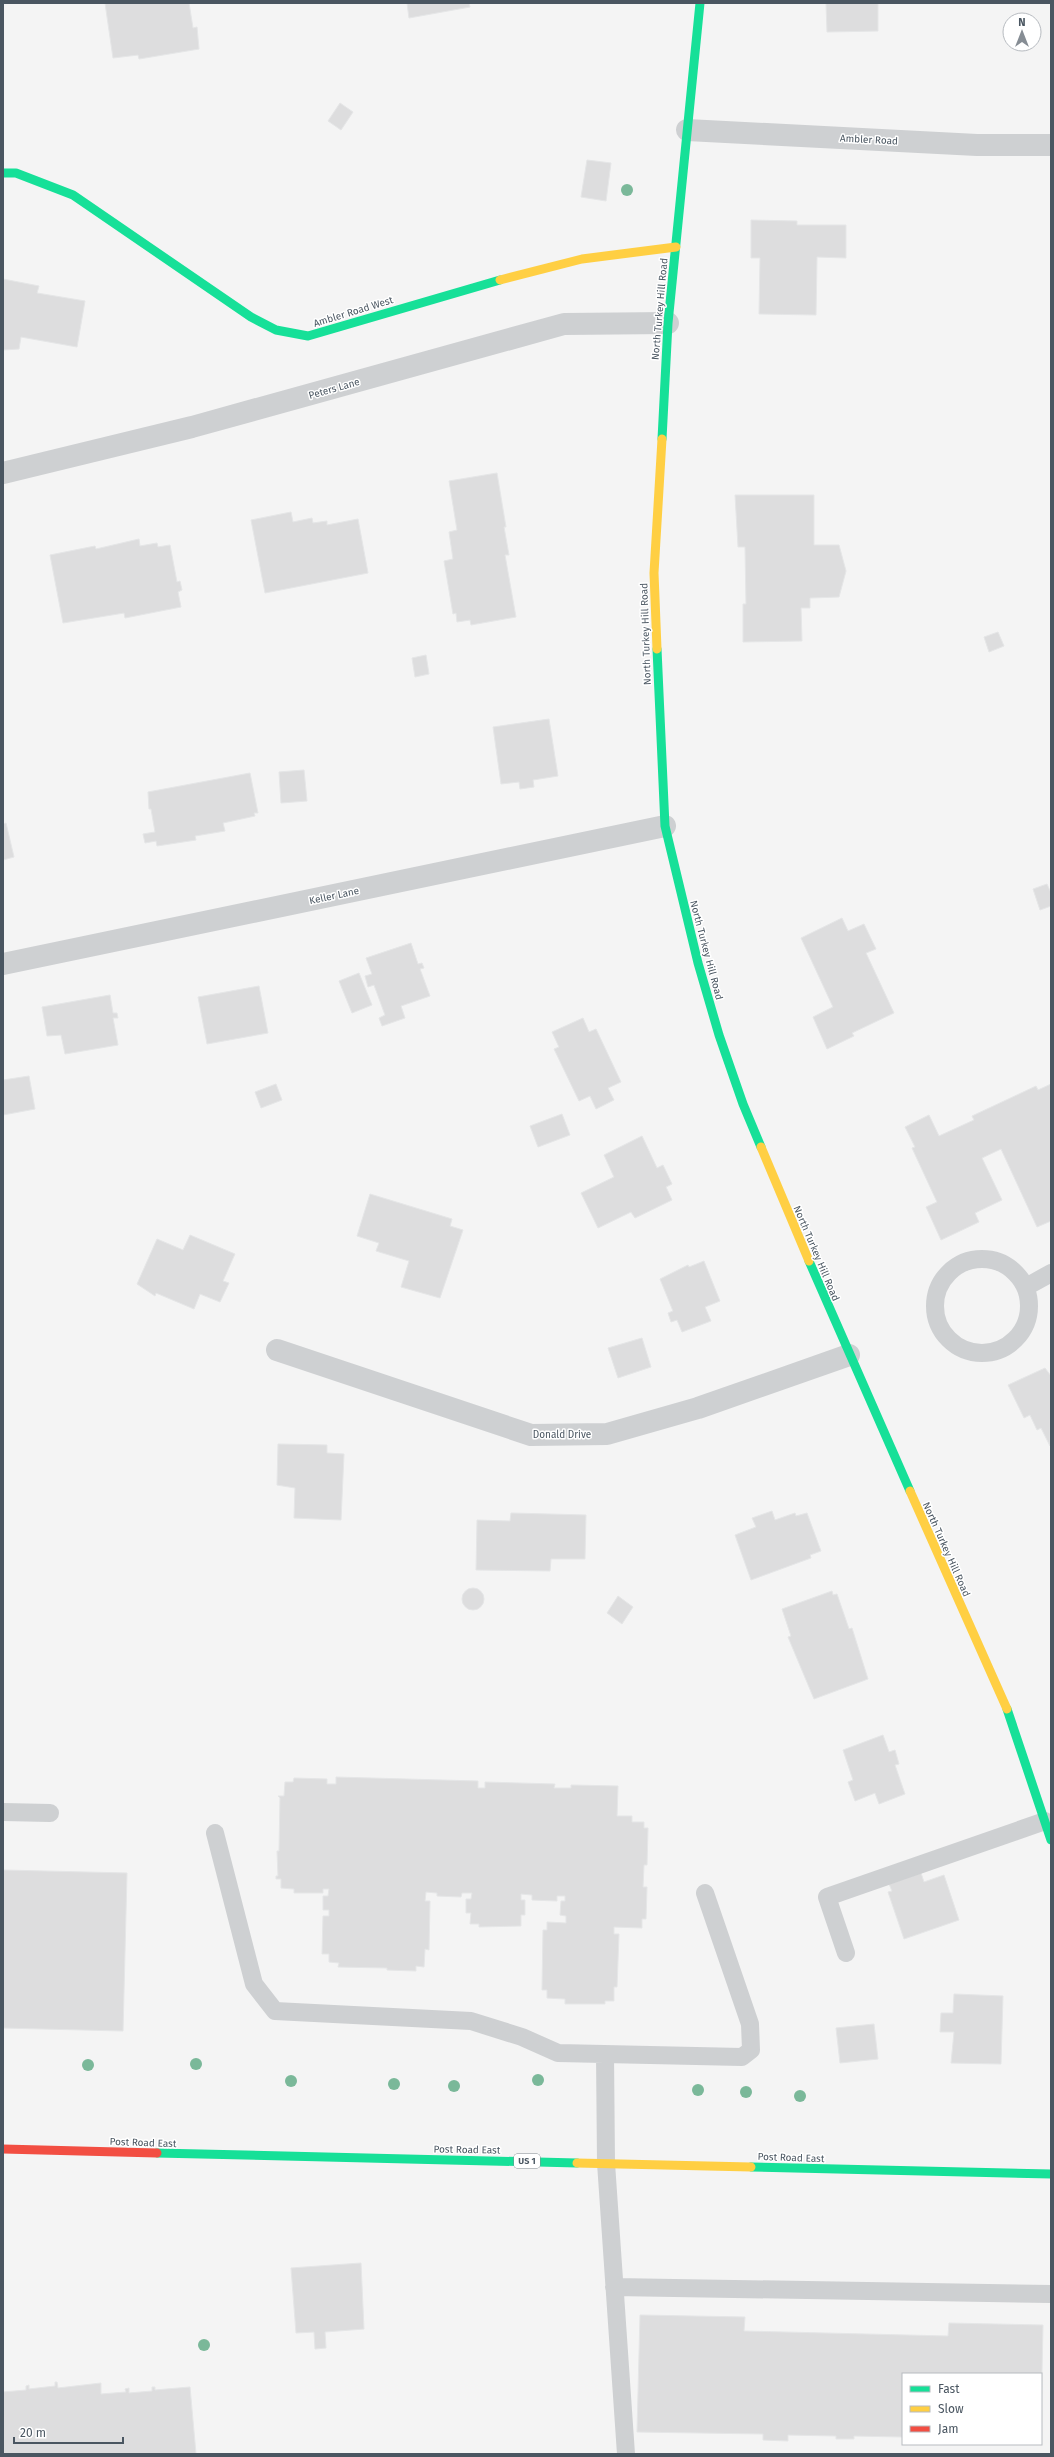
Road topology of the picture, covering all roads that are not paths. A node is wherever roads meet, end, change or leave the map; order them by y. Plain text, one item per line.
1 (700, 3) edge
2 (687, 130) junction
3 (1051, 146) edge
4 (3, 173) edge
5 (676, 247) junction
6 (668, 323) junction
7 (3, 473) edge
8 (665, 826) junction
9 (3, 964) edge
10 (1051, 1274) edge
11 (1026, 1287) junction
12 (277, 1350) dead end
13 (849, 1355) junction
14 (3, 1812) edge
15 (50, 1813) dead end
16 (1045, 1820) junction
17 (216, 1833) dead end
18 (1051, 1840) edge
19 (705, 1893) dead end
20 (846, 1953) dead end
21 (605, 2054) junction
22 (3, 2149) edge
23 (606, 2163) junction
24 (1051, 2174) edge
25 (614, 2286) junction
26 (1051, 2294) edge
27 (626, 2454) edge

1 - 2 street, North Turkey Hill Road
2 - 3 street, Ambler Road
2 - 5 street, North Turkey Hill Road
4 - 5 street, Ambler Road West
5 - 6 street, North Turkey Hill Road
6 - 7 street, Peters Lane
6 - 8 street, North Turkey Hill Road
8 - 9 street, Keller Lane
8 - 13 street, North Turkey Hill Road
10 - 11 lane
11 - 11 lane
12 - 13 street, Donald Drive
13 - 16 street, North Turkey Hill Road
14 - 15 lane
16 - 18 street, North Turkey Hill Road
16 - 20 lane
17 - 21 lane
19 - 21 lane
21 - 23 lane
22 - 23 street, Post Road East / US 1
23 - 24 street, Post Road East / US 1
23 - 25 lane
25 - 26 lane
25 - 27 lane

